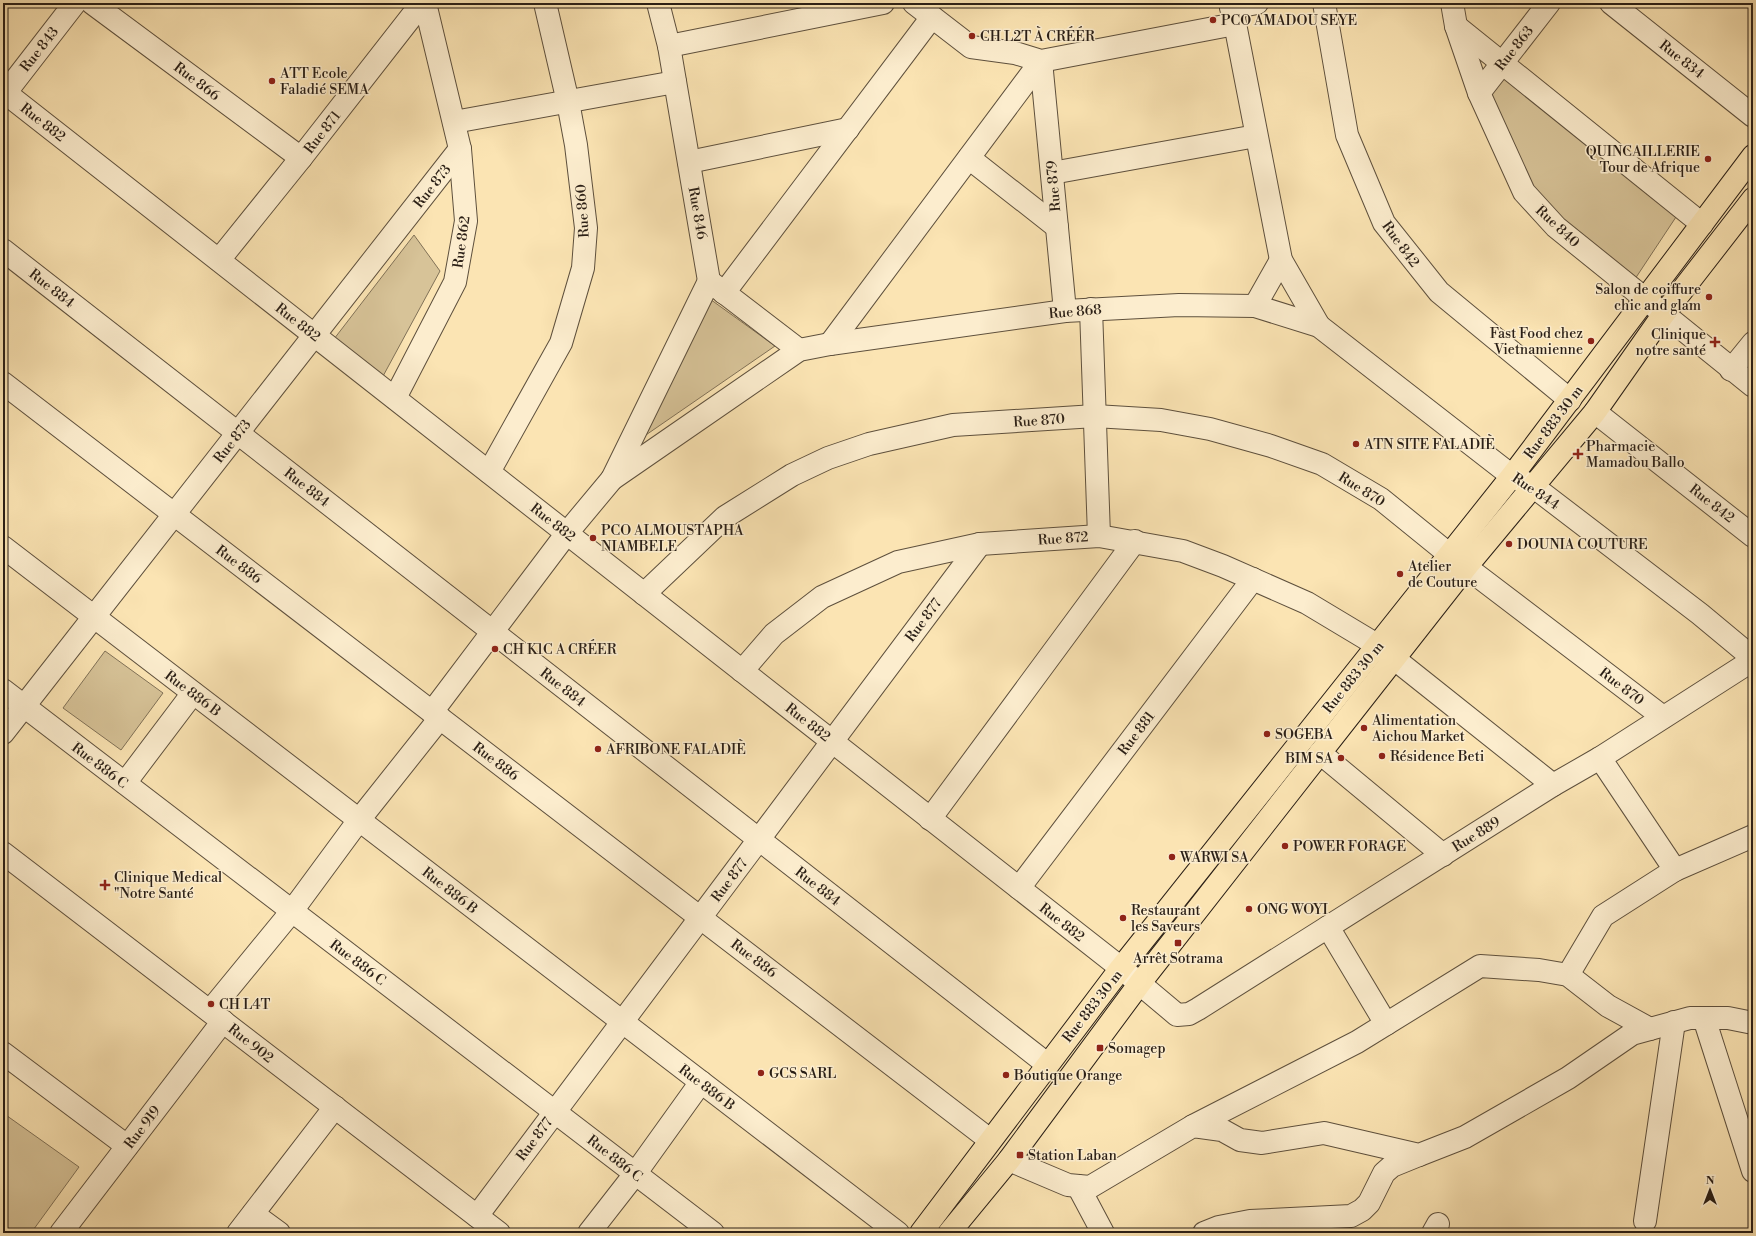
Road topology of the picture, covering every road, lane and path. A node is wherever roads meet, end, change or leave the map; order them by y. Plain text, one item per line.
1 (75, 3) edge
2 (92, 3) edge
3 (422, 3) edge
4 (425, 3) edge
5 (546, 3) edge
6 (658, 3) edge
7 (883, 3) edge
8 (914, 3) edge
9 (1257, 3) edge
10 (1324, 3) edge
11 (1452, 3) edge
12 (1549, 3) edge
13 (1611, 3) edge
14 (1232, 12) edge
15 (932, 17) junction
16 (1456, 26) junction
17 (669, 46) junction
18 (1041, 61) junction
19 (1502, 64) junction
20 (676, 82) junction
21 (4, 93) edge
22 (1479, 93) junction
23 (568, 102) junction
24 (1753, 116) edge
25 (454, 122) junction
26 (848, 129) junction
27 (1256, 136) junction
28 (460, 149) junction
29 (1753, 156) edge
30 (301, 158) junction
31 (969, 158) junction
32 (689, 162) junction
33 (1052, 173) junction
34 (1753, 199) edge
35 (1702, 224) junction
36 (1057, 227) junction
37 (3, 250) edge
38 (219, 260) junction
39 (1281, 260) junction
40 (717, 287) junction
41 (1644, 300) junction
42 (1255, 306) junction
43 (1091, 309) junction
44 (1065, 311) junction
45 (1663, 315) junction
46 (1319, 326) junction
47 (314, 335) junction
48 (1753, 343) edge
49 (830, 344) junction
50 (799, 350) junction
51 (1731, 370) junction
52 (3, 383) edge
53 (1753, 386) edge
54 (395, 398) junction
55 (1570, 400) junction
56 (1595, 412) junction
57 (1095, 416) junction
58 (238, 433) junction
59 (489, 472) junction
60 (1512, 476) junction
61 (612, 479) junction
62 (1534, 487) junction
63 (174, 514) junction
64 (567, 533) junction
65 (1099, 536) junction
66 (1753, 536) edge
67 (1135, 541) junction
68 (980, 544) junction
69 (3, 547) edge
70 (1458, 561) junction
71 (1253, 579) junction
72 (644, 594) junction
73 (94, 617) junction
74 (493, 632) junction
75 (1378, 645) junction
76 (1395, 659) junction
77 (1753, 659) edge
78 (742, 671) junction
79 (3, 690) edge
80 (193, 693) junction
81 (24, 706) junction
82 (436, 715) junction
83 (1663, 717) junction
84 (3, 733) edge
85 (832, 741) junction
86 (1320, 753) junction
87 (1600, 758) junction
88 (125, 783) junction
89 (1553, 785) junction
90 (930, 819) junction
91 (359, 820) junction
92 (1753, 836) edge
93 (759, 839) junction
94 (3, 853) edge
95 (1443, 855) junction
96 (1675, 870) junction
97 (1018, 888) junction
98 (292, 911) junction
99 (700, 918) junction
100 (1328, 927) junction
101 (1121, 968) junction
102 (1568, 975) junction
103 (1140, 984) junction
104 (1198, 1009) joint
105 (217, 1016) junction
106 (1704, 1018) junction
107 (622, 1022) junction
108 (1674, 1022) junction
109 (1753, 1023) edge
110 (1386, 1024) junction
111 (1650, 1029) junction
112 (3, 1053) edge
113 (1047, 1064) junction
114 (701, 1082) junction
115 (335, 1107) junction
116 (555, 1112) junction
117 (1193, 1126) junction
118 (990, 1140) junction
119 (127, 1146) junction
120 (1419, 1155) junction
121 (1009, 1160) junction
122 (1753, 1171) edge
123 (635, 1174) junction
124 (1078, 1186) junction
125 (253, 1214) junction
126 (477, 1216) junction
127 (1645, 1221) dead end
128 (1290, 1225) edge
129 (60, 1233) edge
130 (238, 1233) edge
131 (279, 1233) edge
132 (499, 1233) edge
133 (589, 1233) edge
134 (712, 1233) edge
135 (898, 1233) edge
136 (920, 1233) edge
137 (949, 1233) edge
138 (1103, 1233) edge
139 (1204, 1233) edge

1 - 21 street, Rue 843
2 - 30 street, Rue 866
3 - 30 street, Rue 871
4 - 25 street, Rue 862
5 - 23 street, Rue 860
6 - 17 street, Rue 846
7 - 17 street
8 - 15 street
9 - 14 street
10 - 55 street, Rue 842
11 - 16 street, Rue 840
12 - 19 street, Rue 863
13 - 24 street, Rue 834
14 - 18 street
14 - 27 street
15 - 18 street
15 - 26 street
16 - 19 street
16 - 22 street, Rue 840
17 - 20 street, Rue 846
18 - 31 street
18 - 33 street, Rue 879
19 - 22 street, Rue 863
19 - 35 street
20 - 23 street
20 - 32 street, Rue 846
21 - 38 street, Rue 882
22 - 41 street, Rue 840
23 - 25 street
23 - 59 street, Rue 860
25 - 28 street, Rue 862
26 - 32 street
26 - 40 street
27 - 33 street
27 - 39 street
28 - 47 street, Rue 873
28 - 54 street, Rue 862
29 - 35 main road, Rue 883 30 m
30 - 38 street, Rue 871
31 - 36 street
31 - 49 street
32 - 40 street, Rue 846
33 - 36 street, Rue 879
34 - 45 main road
35 - 41 main road, Rue 883 30 m
36 - 44 street, Rue 879
37 - 58 street, Rue 884
38 - 47 street, Rue 882
39 - 42 street
39 - 46 street
40 - 50 street
40 - 61 street
41 - 45 street, Rue 840
41 - 55 main road, Rue 883 30 m
42 - 43 street, Rue 868
42 - 46 street, Rue 868
43 - 44 street, Rue 868
43 - 57 street
44 - 49 street, Rue 868
45 - 51 street, Rue 840
45 - 56 main road
46 - 60 street, Rue 844
47 - 54 street, Rue 882
47 - 58 street, Rue 873
48 - 51 street
49 - 50 street
50 - 61 street
51 - 53 street, Rue 840
52 - 63 street, Rue 886
54 - 59 street, Rue 882
55 - 60 main road, Rue 883 30 m
56 - 62 main road
56 - 66 street, Rue 842
57 - 65 street
57 - 70 street, Rue 870
57 - 72 street, Rue 870
58 - 63 street, Rue 873
58 - 74 street, Rue 884
59 - 64 street, Rue 882
60 - 62 street, Rue 844
60 - 70 main road, Rue 883 30 m
61 - 64 street, Rue 919
62 - 70 main road
62 - 77 street, Rue 844
63 - 73 street, Rue 873
63 - 82 street, Rue 886
64 - 72 street, Rue 882
64 - 74 street, Rue 919
65 - 67 street, Rue 872
65 - 68 street, Rue 872
67 - 71 street, Rue 872
67 - 90 street
68 - 78 street, Rue 872
68 - 85 street, Rue 877
69 - 73 street, Rue 886 B
70 - 75 main road, Rue 883 30 m
70 - 76 main road
70 - 83 street, Rue 870
71 - 75 street, Rue 872
71 - 97 street, Rue 881
72 - 78 street, Rue 882
73 - 80 street, Rue 886 B
73 - 81 street, Rue 873
74 - 82 street, Rue 919
74 - 93 street, Rue 884
75 - 76 street, Rue 872
75 - 101 main road, Rue 883 30 m
76 - 86 main road
76 - 89 street, Rue 872
77 - 83 street, Rue 889
78 - 85 street, Rue 882
79 - 81 street, Rue 886 C
80 - 88 street
80 - 91 street, Rue 886 B
81 - 84 street, Rue 873
81 - 88 street, Rue 886 C
82 - 91 street, Rue 919
82 - 99 street, Rue 886
83 - 87 street, Rue 889
85 - 90 street, Rue 882
85 - 93 street, Rue 877
86 - 95 street
86 - 103 main road
87 - 89 street, Rue 889
87 - 96 street
88 - 98 street, Rue 886 C
89 - 95 street, Rue 889
90 - 97 street, Rue 882
91 - 98 street, Rue 919
91 - 107 street, Rue 886 B
92 - 96 street
93 - 99 street, Rue 877
93 - 113 street, Rue 884
94 - 105 street, Rue 902
95 - 100 street, Rue 889
96 - 102 street
97 - 101 street, Rue 882
98 - 105 street, Rue 919
98 - 116 street, Rue 886 C
99 - 107 street, Rue 877
99 - 118 street, Rue 886
100 - 104 street, Rue 889
100 - 110 street
101 - 103 street, Rue 882
101 - 113 main road, Rue 883 30 m
102 - 110 street
102 - 111 street
103 - 104 street, Rue 882
103 - 121 main road
105 - 115 street, Rue 902
105 - 119 street, Rue 919
106 - 108 street
106 - 109 street
106 - 122 street
107 - 114 street, Rue 886 B
107 - 116 street, Rue 877
108 - 111 street
108 - 127 street
110 - 117 street
111 - 120 street
112 - 119 street
113 - 118 main road, Rue 883 30 m
114 - 123 street
114 - 135 street, Rue 886 B
115 - 125 street
115 - 126 street, Rue 902
116 - 123 street, Rue 886 C
116 - 126 street, Rue 877
117 - 120 street
117 - 124 street
118 - 136 main road, Rue 883 30 m
119 - 129 street, Rue 919
120 - 128 street
121 - 124 street
121 - 137 main road
123 - 133 street
123 - 134 street, Rue 886 C
124 - 138 street
125 - 130 street
125 - 131 street
126 - 132 street, Rue 902
128 - 139 street

